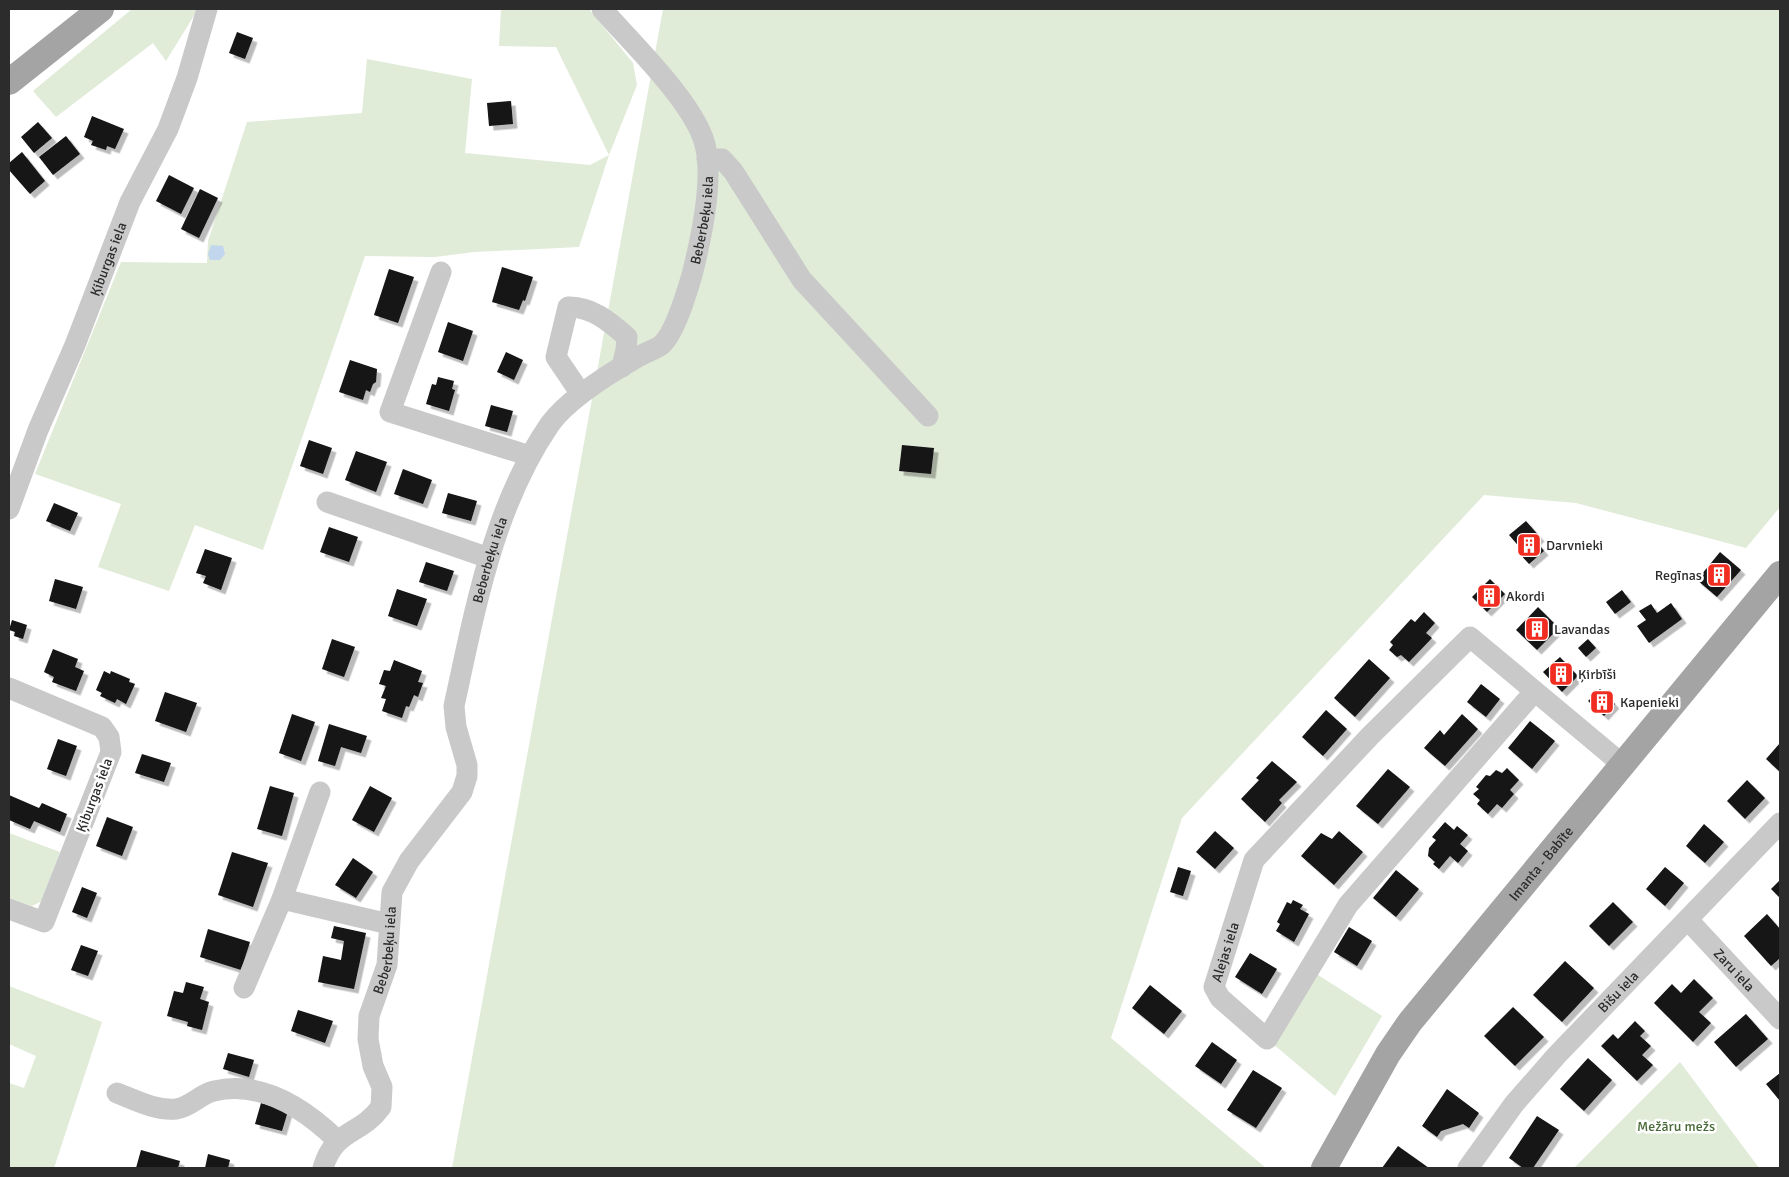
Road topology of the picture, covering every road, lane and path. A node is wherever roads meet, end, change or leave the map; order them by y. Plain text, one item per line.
1 (101, 9) edge
2 (208, 9) edge
3 (602, 9) edge
4 (9, 82) edge
5 (707, 158) junction
6 (441, 272) dead end
7 (622, 367) junction
8 (581, 394) junction
9 (928, 416) dead end
10 (530, 456) junction
11 (327, 502) dead end
12 (9, 509) edge
13 (489, 558) junction
14 (1779, 578) edge
15 (9, 688) edge
16 (1534, 692) junction
17 (1622, 764) junction
18 (320, 792) dead end
19 (1780, 823) edge
20 (282, 899) junction
21 (9, 909) edge
22 (1688, 920) junction
23 (389, 924) junction
24 (244, 988) dead end
25 (1780, 1020) edge
26 (117, 1093) dead end
27 (337, 1140) junction
28 (323, 1168) edge
29 (1324, 1168) edge
30 (1468, 1168) edge

1 - 4 main road
2 - 12 street, Ķiburgas iela
3 - 5 street, Beberbeķu iela
5 - 7 street, Beberbeķu iela
5 - 9 street
6 - 10 street
7 - 8 street, Beberbeķu iela
7 - 8 street
8 - 10 street, Beberbeķu iela
10 - 13 street, Beberbeķu iela
11 - 13 street
13 - 23 street, Beberbeķu iela
14 - 17 main road, Imanta - Babīte
15 - 21 street, Ķiburgas iela
16 - 16 street, Alejas iela
16 - 17 street
17 - 29 main road, Imanta - Babīte
18 - 20 street
19 - 22 street, Bišu iela
20 - 23 street
20 - 24 street
22 - 25 street, Zaru iela
22 - 30 street, Bišu iela
23 - 27 street, Beberbeķu iela
26 - 27 street
27 - 28 street

